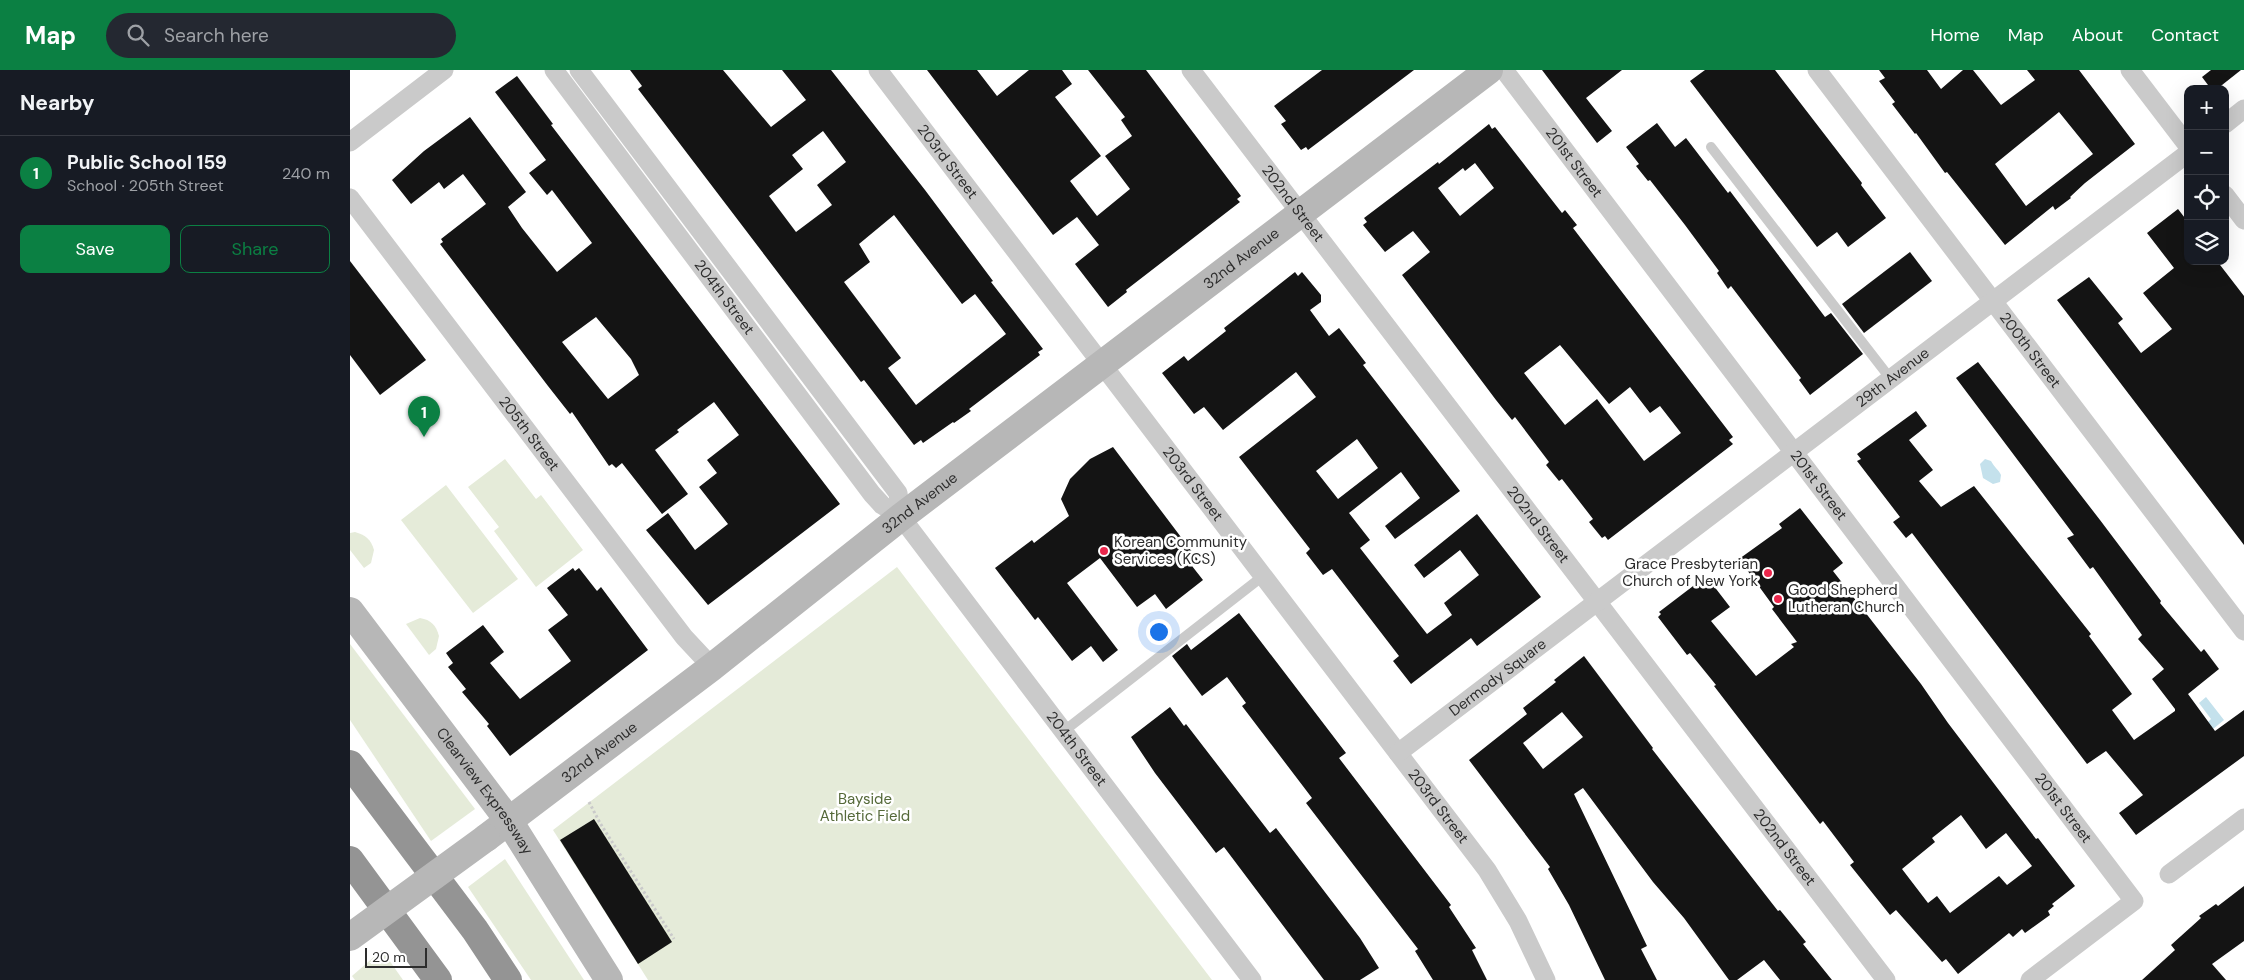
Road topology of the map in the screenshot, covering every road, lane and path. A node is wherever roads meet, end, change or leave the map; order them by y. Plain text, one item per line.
1 (444, 70) edge
2 (554, 70) edge
3 (579, 70) edge
4 (878, 70) edge
5 (1191, 70) edge
6 (1489, 70) edge
7 (1504, 70) edge
8 (1817, 70) edge
9 (2130, 70) edge
10 (2244, 109) edge
11 (2229, 121) edge
12 (2184, 141) edge
13 (350, 142) edge
14 (1711, 147) dead end
15 (2184, 156) edge
16 (350, 198) edge
17 (2229, 200) edge
18 (1300, 213) junction
19 (2244, 220) edge
20 (1992, 300) junction
21 (1102, 364) junction
22 (1890, 378) junction
23 (1794, 451) junction
24 (901, 517) junction
25 (1263, 576) junction
26 (1596, 602) junction
27 (350, 611) edge
28 (2244, 631) edge
29 (712, 667) junction
30 (1064, 731) junction
31 (1398, 754) junction
32 (350, 764) edge
33 (589, 802) dead end
34 (2244, 818) edge
35 (509, 820) junction
36 (350, 860) edge
37 (2169, 874) dead end
38 (350, 937) edge
39 (674, 939) dead end
40 (438, 980) edge
41 (508, 980) edge
42 (609, 980) edge
43 (1252, 980) edge
44 (1546, 980) edge
45 (1886, 980) edge
46 (2030, 980) edge

1 - 13 street
2 - 24 street, 204th Street
3 - 24 street, 204th Street
4 - 21 street, 203rd Street
5 - 18 street, 202nd Street
6 - 18 street, 32nd Avenue
7 - 23 street, 201st Street
8 - 20 street, 200th Street
9 - 12 street
10 - 11 street
14 - 22 lane
15 - 20 street, 29th Avenue
16 - 29 street, 205th Street
17 - 19 street
18 - 21 street, 32nd Avenue
18 - 26 street, 202nd Street
20 - 22 street, 29th Avenue
20 - 28 street, 200th Street
21 - 24 street, 32nd Avenue
21 - 25 street, 203rd Street
22 - 23 street, 29th Avenue
23 - 26 street, 29th Avenue
23 - 46 street, 201st Street
24 - 29 street, 32nd Avenue
24 - 30 street, 204th Street
25 - 30 lane
25 - 31 street, 203rd Street
26 - 31 street, Dermody Square
26 - 45 street, 202nd Street
27 - 35 street, Clearview Expressway
29 - 35 street, 32nd Avenue
30 - 43 street, 204th Street
31 - 44 street, 203rd Street
32 - 41 highway
33 - 39 path
34 - 37 street
35 - 38 street, 32nd Avenue, bridge
35 - 42 street, Clearview Expressway
36 - 40 highway

